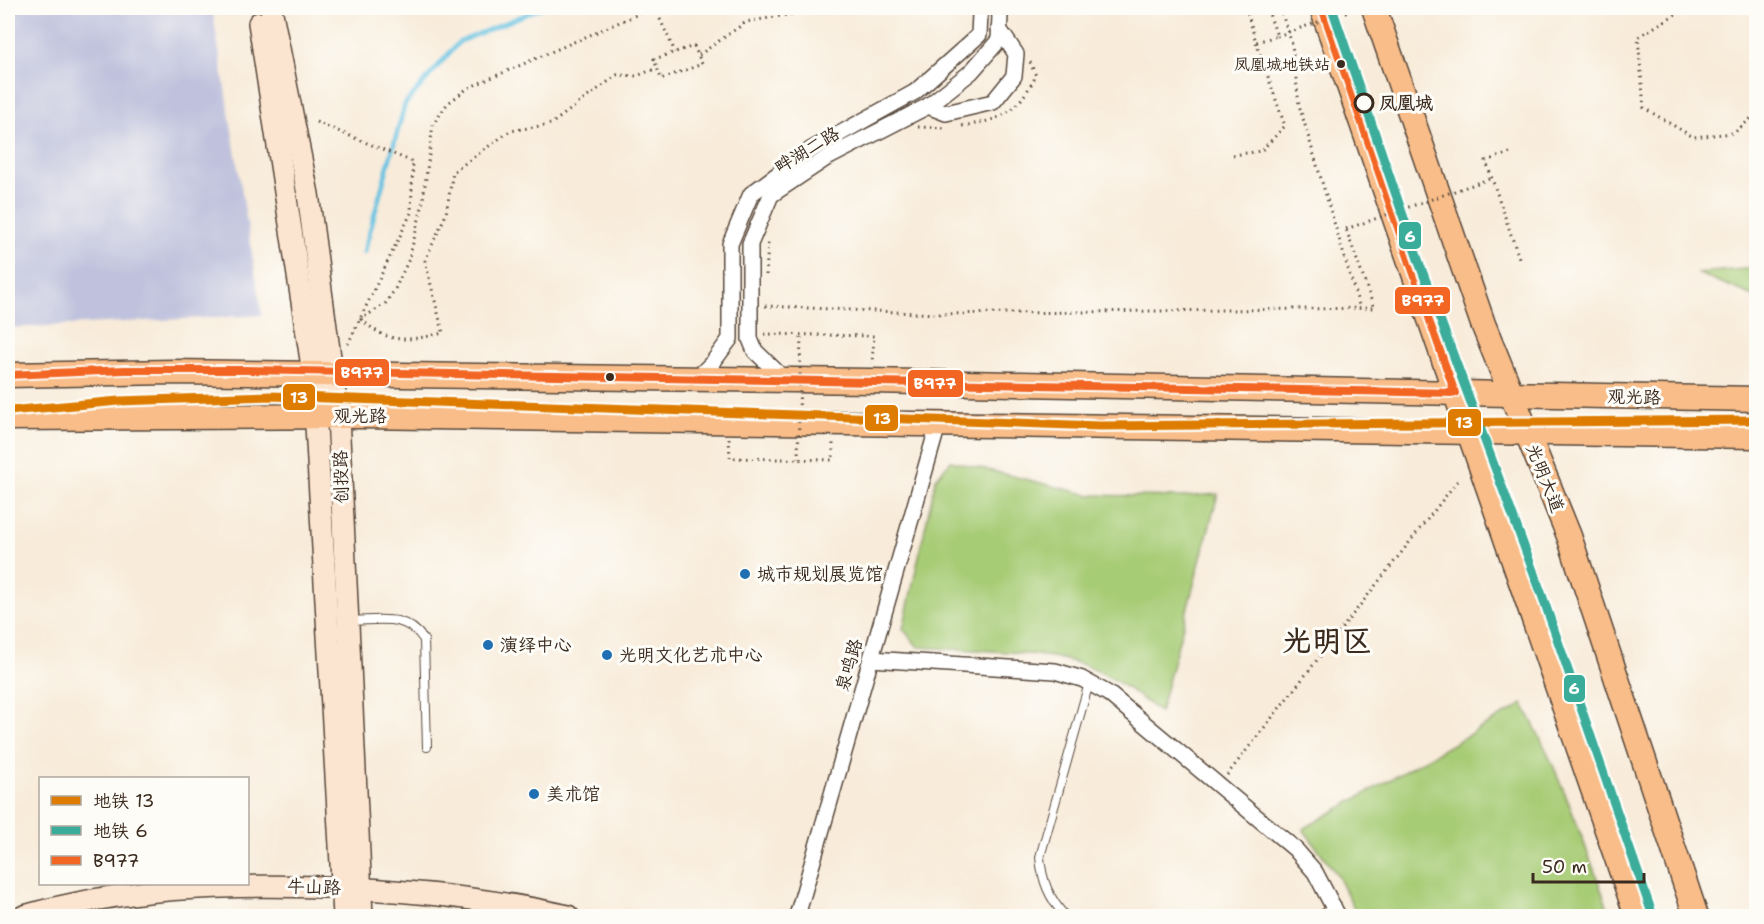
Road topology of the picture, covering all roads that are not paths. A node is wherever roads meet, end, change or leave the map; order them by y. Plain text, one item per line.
1 (256, 8) edge
2 (271, 8) edge
3 (977, 8) edge
4 (997, 8) edge
5 (1322, 8) edge
6 (1374, 8) edge
7 (999, 29) junction
8 (928, 106) junction
9 (323, 373) junction
10 (8, 375) edge
11 (697, 378) junction
12 (784, 379) junction
13 (1455, 393) junction
14 (1511, 394) junction
15 (1756, 399) edge
16 (327, 416) junction
17 (8, 418) edge
18 (938, 425) junction
19 (1468, 432) junction
20 (1527, 433) junction
21 (1756, 436) edge
22 (346, 621) junction
23 (871, 659) junction
24 (1089, 683) junction
25 (427, 747) dead end
26 (249, 884) edge
27 (224, 885) edge
28 (351, 888) junction
29 (1694, 909) edge
30 (1336, 912) edge
31 (24, 916) edge
32 (344, 916) edge
33 (362, 916) edge
34 (568, 916) edge
35 (797, 916) edge
36 (1065, 916) edge
37 (1319, 916) edge
38 (1637, 916) edge
39 (1712, 916) edge

1 - 9 street, 创投路
2 - 9 street, 创投路
3 - 11 street, 畔湖二路
4 - 7 street
5 - 13 main road
6 - 14 main road, 光明大道
7 - 8 street, 畔湖二路
7 - 8 street
8 - 12 street, 畔湖二路
9 - 10 main road
9 - 11 main road
9 - 16 street, 创投路
11 - 12 main road
12 - 13 main road
13 - 14 main road, 观光路
13 - 19 main road
14 - 15 main road, 观光路
14 - 20 main road, 光明大道
16 - 17 main road, 观光路
16 - 18 main road, 观光路
16 - 22 street, 创投路
16 - 28 street, 创投路
18 - 19 main road, 观光路
18 - 23 street, 泉鸣路
19 - 20 main road, 观光路
19 - 38 main road
20 - 21 main road, 观光路
20 - 29 main road, 光明大道
22 - 25 lane
22 - 28 street, 创投路
23 - 24 street
23 - 35 street, 泉鸣路
24 - 30 street
24 - 36 lane
26 - 28 street, 牛山路
27 - 31 street, 牛山路
28 - 32 street, 创投路
28 - 33 street, 创投路
28 - 34 street, 牛山路
29 - 39 street
30 - 37 lane

